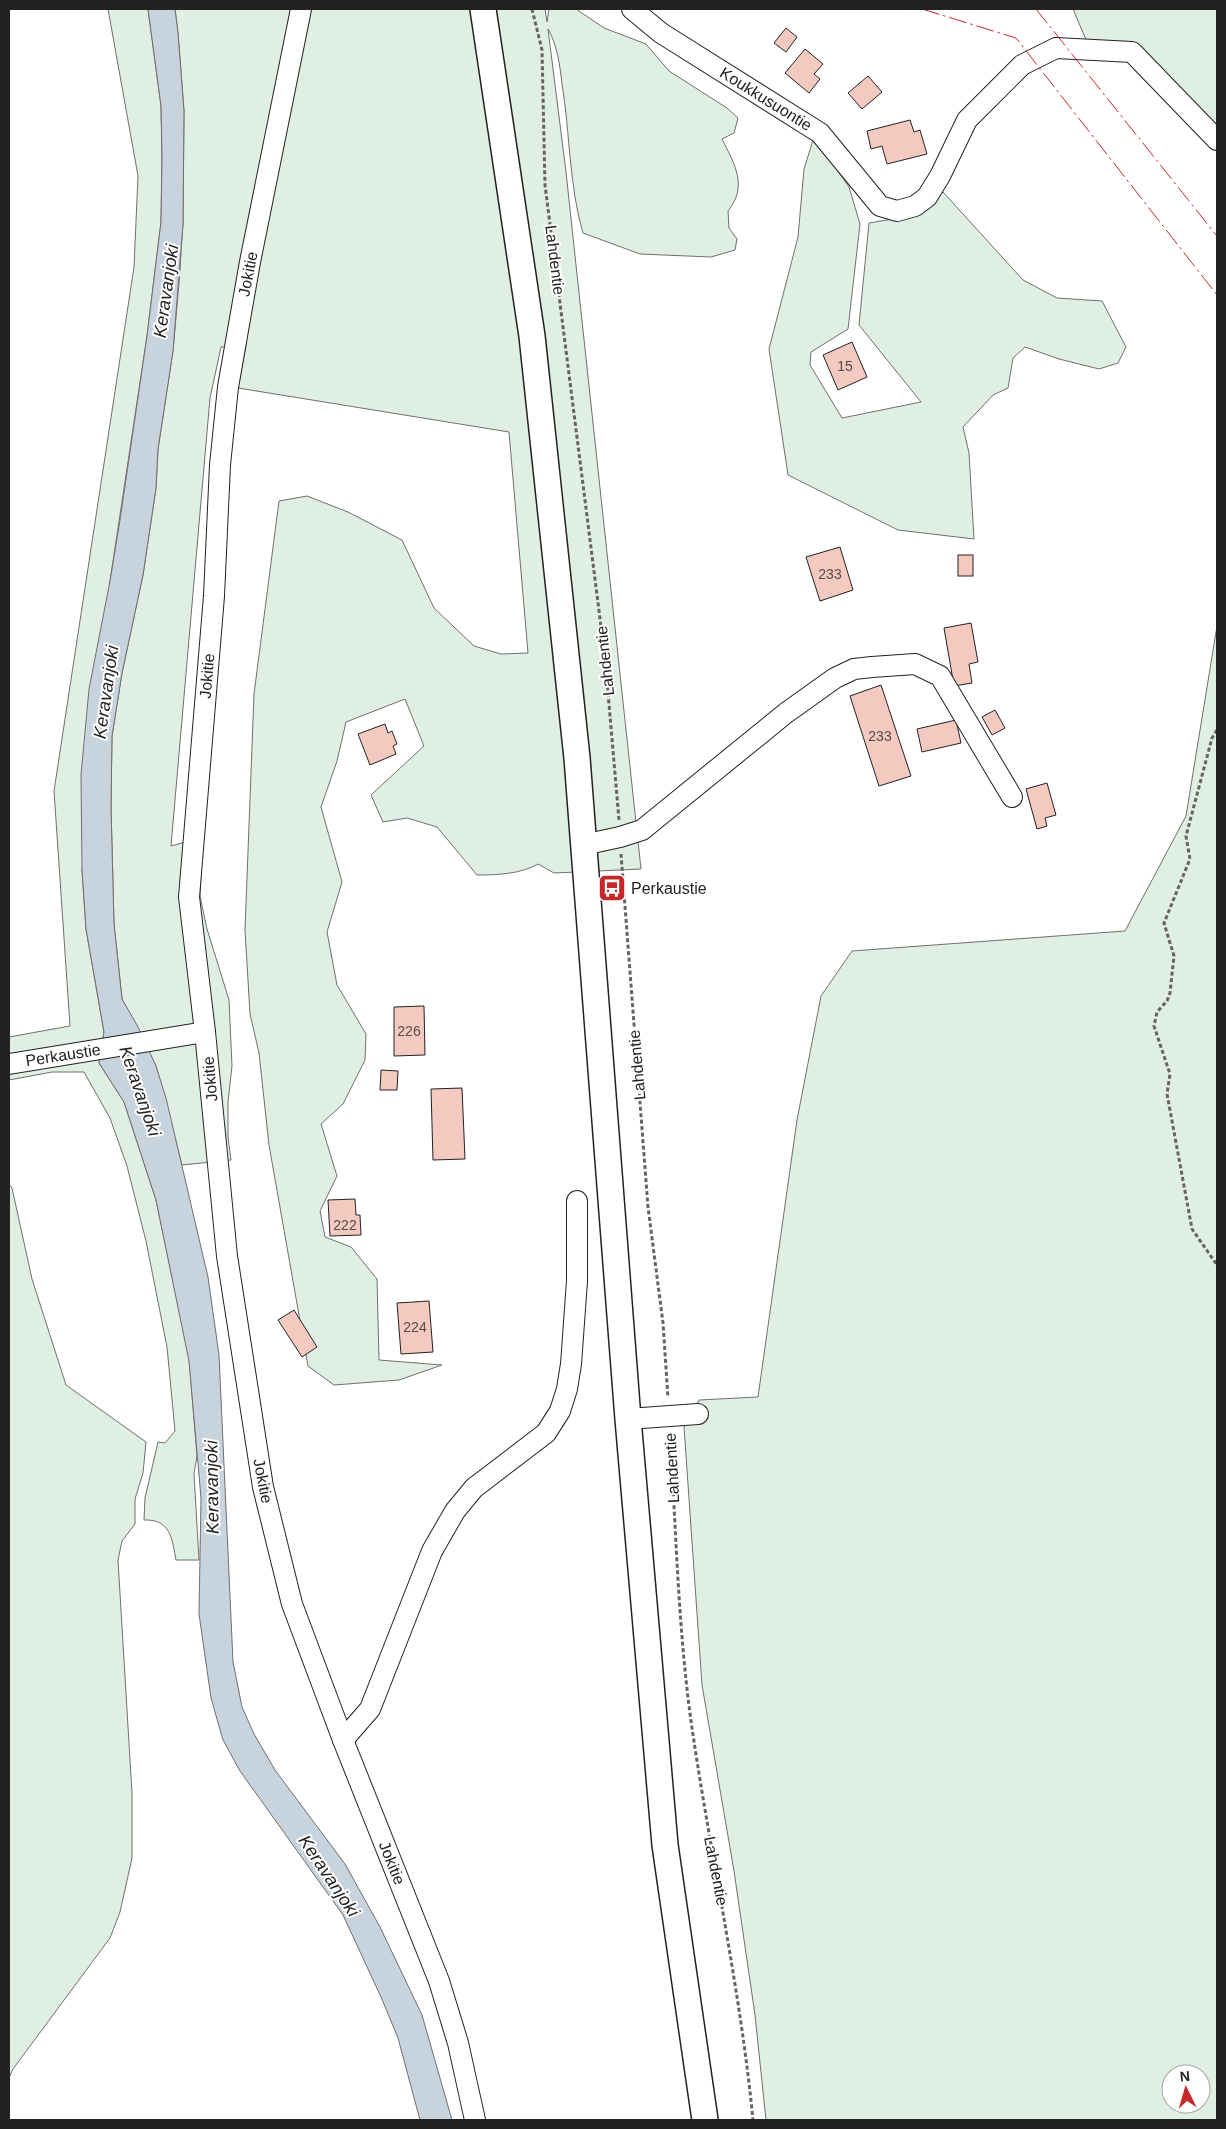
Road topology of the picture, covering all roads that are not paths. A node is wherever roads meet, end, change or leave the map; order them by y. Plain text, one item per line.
1 (301, 9) edge
2 (483, 9) edge
3 (632, 9) edge
4 (1217, 140) edge
5 (1012, 797) dead end
6 (583, 845) junction
7 (205, 1032) junction
8 (9, 1064) edge
9 (576, 1201) dead end
10 (698, 1414) dead end
11 (628, 1419) junction
12 (343, 1740) junction
13 (475, 2120) edge
14 (705, 2120) edge

1 - 7 street, Jokitie
2 - 6 main road, Lahdentie
3 - 4 street, Koukkusuontie
5 - 6 street
6 - 11 main road, Lahdentie
7 - 8 street, Perkaustie
7 - 12 street, Jokitie
9 - 12 street
10 - 11 street
11 - 14 main road, Lahdentie
12 - 13 street, Jokitie

